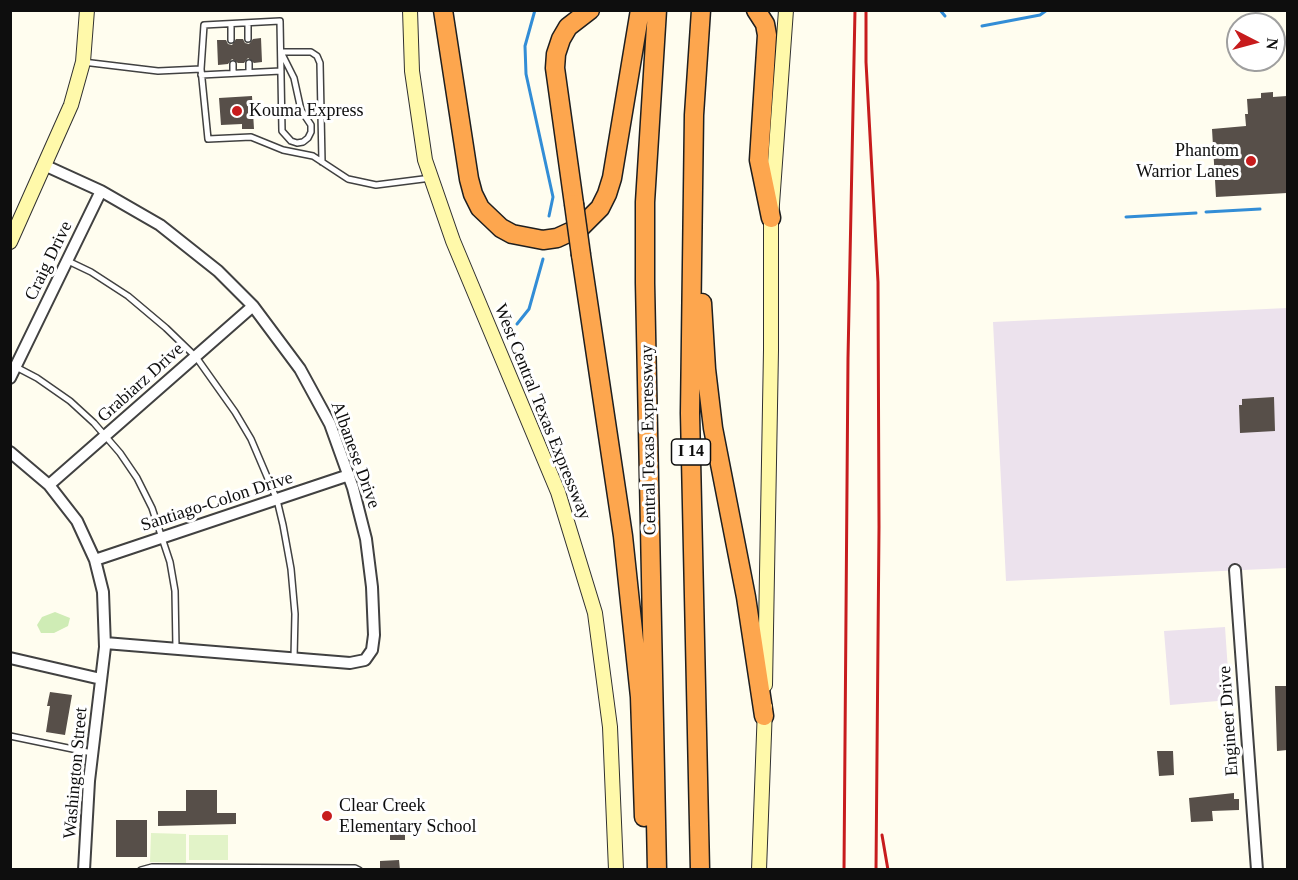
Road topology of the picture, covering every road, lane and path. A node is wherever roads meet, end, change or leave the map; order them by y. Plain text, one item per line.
1 (87, 10) edge
2 (410, 10) edge
3 (443, 10) edge
4 (590, 10) edge
5 (640, 10) edge
6 (657, 10) edge
7 (701, 10) edge
8 (756, 10) edge
9 (786, 10) edge
10 (248, 22) junction
11 (231, 24) junction
12 (248, 39) dead end
13 (231, 40) dead end
14 (281, 52) junction
15 (83, 62) junction
16 (249, 63) dead end
17 (233, 64) dead end
18 (281, 70) junction
19 (201, 72) junction
20 (249, 72) junction
21 (233, 73) junction
22 (694, 115) junction
23 (322, 162) junction
24 (44, 165) junction
25 (431, 178) junction
26 (101, 191) junction
27 (771, 218) junction
28 (10, 242) edge
29 (68, 261) junction
30 (253, 306) junction
31 (196, 357) junction
32 (16, 367) junction
33 (10, 378) edge
34 (106, 436) junction
35 (10, 452) edge
36 (349, 475) junction
37 (49, 485) junction
38 (277, 500) junction
39 (162, 538) junction
40 (95, 560) junction
41 (1235, 570) dead end
42 (105, 643) junction
43 (176, 648) junction
44 (10, 658) edge
45 (294, 658) junction
46 (101, 679) junction
47 (764, 716) junction
48 (10, 736) edge
49 (92, 753) junction
50 (84, 870) edge
51 (141, 870) edge
52 (359, 870) edge
53 (616, 870) edge
54 (650, 870) edge
55 (657, 870) edge
56 (700, 870) edge
57 (759, 870) edge
58 (1257, 870) edge

1 - 15 main road
2 - 25 main road, West Central Texas Expressway
3 - 5 highway
4 - 54 highway, bridge
6 - 55 highway, Central Texas Expressway / I 14
7 - 22 highway, I 14
8 - 27 highway
9 - 27 main road
10 - 11 lane
10 - 12 lane
10 - 14 lane
11 - 13 lane
11 - 19 lane
14 - 18 lane
14 - 18 lane
14 - 23 lane
15 - 19 lane
15 - 24 main road
16 - 20 lane
17 - 21 lane
18 - 20 lane
19 - 21 lane
19 - 23 lane
20 - 21 lane
22 - 47 highway
22 - 56 highway, I 14
23 - 25 lane
24 - 26 street, Albanese Drive
24 - 28 main road
25 - 53 main road, West Central Texas Expressway
26 - 29 street, Craig Drive
26 - 30 street, Albanese Drive
27 - 47 main road
29 - 31 lane
29 - 32 street, Craig Drive
30 - 31 street, Grabiarz Drive
30 - 36 street, Albanese Drive
31 - 34 street, Grabiarz Drive
31 - 38 lane
32 - 33 street, Craig Drive
32 - 34 lane
34 - 37 street, Grabiarz Drive
34 - 39 lane
35 - 37 street, Washington Street
36 - 38 street, Santiago-Colon Drive
36 - 45 street, Albanese Drive
37 - 40 street, Washington Street
38 - 39 street, Santiago-Colon Drive
38 - 45 lane
39 - 40 street, Santiago-Colon Drive
39 - 43 lane
40 - 42 street, Washington Street
41 - 58 street, Engineer Drive
42 - 43 street, Albanese Drive
42 - 46 street, Washington Street
43 - 45 street, Albanese Drive
44 - 46 street
46 - 49 street, Washington Street
47 - 57 main road
48 - 49 lane
49 - 50 street, Washington Street
51 - 52 lane

